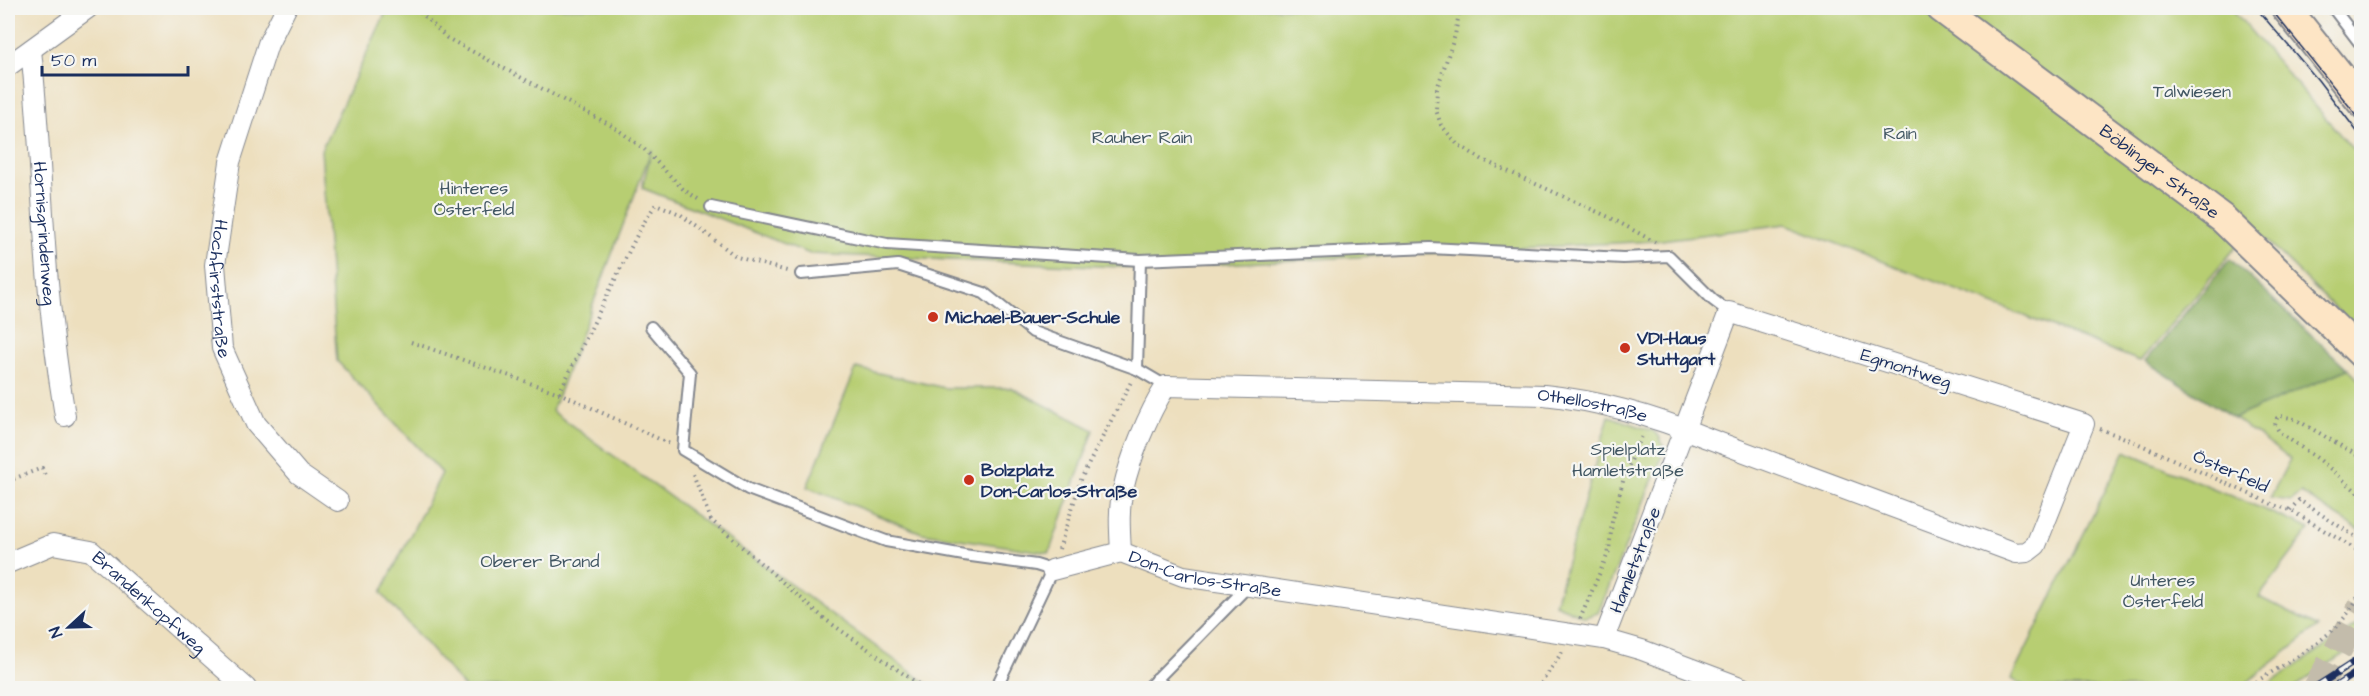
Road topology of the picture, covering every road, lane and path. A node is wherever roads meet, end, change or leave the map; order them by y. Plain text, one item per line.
1 (88, 8) edge
2 (286, 8) edge
3 (416, 8) edge
4 (1460, 8) edge
5 (1941, 8) edge
6 (2286, 8) edge
7 (2333, 8) edge
8 (2361, 46) edge
9 (31, 50) junction
10 (8, 66) edge
11 (2361, 103) edge
12 (711, 207) joint
13 (1654, 241) dead end
14 (1140, 260) junction
15 (801, 274) joint
16 (1729, 312) junction
17 (651, 327) dead end
18 (411, 342) dead end
19 (2361, 354) edge
20 (1137, 369) junction
21 (1166, 386) junction
22 (559, 393) junction
23 (65, 416) dead end
24 (1652, 416) junction
25 (2084, 424) junction
26 (1686, 429) junction
27 (683, 450) junction
28 (2361, 458) edge
29 (46, 478) dead end
30 (8, 481) edge
31 (2361, 496) edge
32 (338, 501) dead end
33 (2290, 510) junction
34 (2361, 541) edge
35 (1121, 552) junction
36 (2361, 553) edge
37 (8, 563) edge
38 (1052, 570) junction
39 (2361, 584) edge
40 (1249, 585) junction
41 (2360, 596) edge
42 (1573, 634) junction
43 (1604, 639) junction
44 (1156, 679) junction
45 (246, 688) edge
46 (924, 688) edge
47 (996, 688) edge
48 (1148, 688) edge
49 (1167, 688) edge
50 (1538, 688) edge
51 (1743, 688) edge
52 (2246, 688) edge

1 - 9 street
2 - 32 street, Hochfirststraße
3 - 12 path
4 - 13 path
5 - 19 main road, Böblinger Straße
6 - 11 main road
7 - 8 lane
9 - 10 street
9 - 23 street, Hornisgrindenweg
12 - 14 lane
14 - 16 lane
14 - 20 lane
15 - 20 lane
15 - 22 path
16 - 25 street, Egmontweg
16 - 26 street, Hamletstraße
17 - 27 lane
18 - 22 path
20 - 21 lane
20 - 38 path
21 - 24 street, Othellostraße
21 - 35 street
22 - 27 path
24 - 26 street, Othellostraße
24 - 42 path
25 - 26 street, Othellostraße
25 - 33 path, Österfeld
26 - 43 street, Hamletstraße
27 - 38 lane, Don-Carlos-Straße
27 - 46 path
28 - 31 path
29 - 30 path
33 - 34 path
33 - 36 path, Österfeld
35 - 38 street, Don-Carlos-Straße
35 - 40 street, Don-Carlos-Straße
37 - 45 street, Brandenkopfweg
38 - 47 lane
39 - 41 path
40 - 42 street, Don-Carlos-Straße
40 - 44 lane
41 - 52 path
42 - 43 street, Don-Carlos-Straße
42 - 50 path
43 - 51 street, Don-Carlos-Straße
44 - 48 lane
44 - 49 lane

